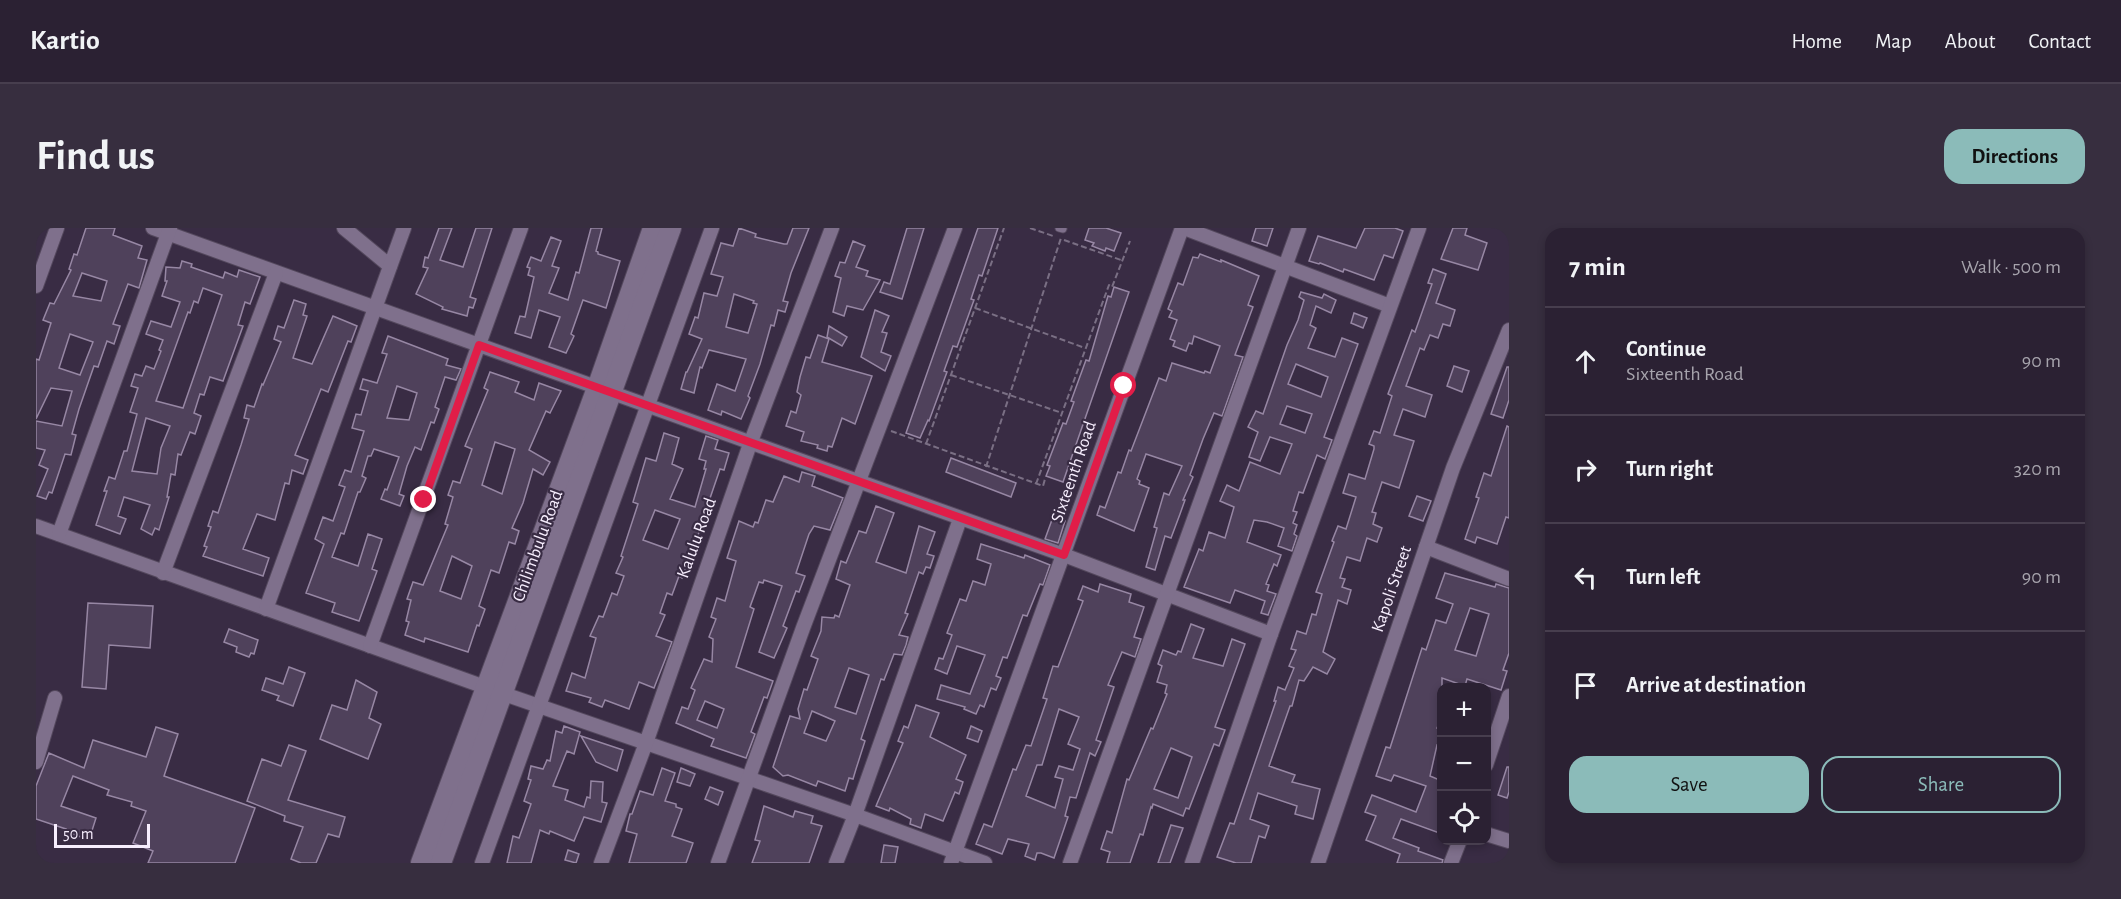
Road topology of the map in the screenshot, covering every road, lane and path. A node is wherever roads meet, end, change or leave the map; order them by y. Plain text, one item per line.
1 (57, 228) edge
2 (153, 228) edge
3 (344, 228) edge
4 (404, 228) edge
5 (521, 228) edge
6 (653, 228) edge
7 (671, 228) edge
8 (712, 228) edge
9 (832, 228) edge
10 (955, 228) edge
11 (1004, 228) edge
12 (1030, 228) edge
13 (1183, 228) edge
14 (1299, 228) edge
15 (1419, 228) edge
16 (1061, 229) edge
17 (169, 231) edge
18 (1061, 239) junction
19 (1130, 241) dead end
20 (1122, 260) junction
21 (1285, 265) junction
22 (390, 266) junction
23 (276, 273) junction
24 (36, 286) edge
25 (1390, 306) junction
26 (375, 308) junction
27 (975, 308) junction
28 (1031, 328) junction
29 (1509, 330) edge
30 (479, 345) junction
31 (1085, 349) junction
32 (951, 375) junction
33 (604, 390) junction
34 (1010, 394) junction
35 (648, 406) junction
36 (1062, 413) junction
37 (879, 427) junction
38 (750, 444) junction
39 (926, 444) junction
40 (986, 466) junction
41 (1045, 479) dead end
42 (858, 482) junction
43 (1036, 484) junction
44 (960, 519) junction
45 (36, 526) edge
46 (59, 534) junction
47 (1426, 547) junction
48 (1064, 555) junction
49 (163, 573) junction
50 (1509, 579) edge
51 (1166, 595) junction
52 (267, 609) junction
53 (1271, 634) junction
54 (370, 646) junction
55 (485, 687) junction
56 (504, 694) junction
57 (1509, 696) edge
58 (56, 698) dead end
59 (539, 706) junction
60 (646, 743) junction
61 (1491, 750) edge
62 (36, 762) edge
63 (748, 779) junction
64 (855, 815) junction
65 (1491, 836) edge
66 (1509, 841) edge
67 (1458, 845) edge
68 (953, 858) edge
69 (421, 863) edge
70 (441, 863) edge
71 (482, 863) edge
72 (601, 863) edge
73 (718, 863) edge
74 (836, 863) edge
75 (985, 863) edge
76 (1070, 863) edge
77 (1192, 863) edge
78 (1318, 863) edge
79 (1451, 863) edge

1 - 24 street
2 - 17 street
3 - 22 street
4 - 22 street
5 - 30 street
6 - 33 main road, Chilimbulu Road
7 - 33 main road, Chilimbulu Road
8 - 35 street
9 - 38 street, Kalulu Road
10 - 37 street
11 - 27 path
12 - 18 path
13 - 21 street
13 - 48 street, Sixteenth Road
14 - 21 street
15 - 25 street
16 - 18 path
17 - 23 street
17 - 46 street
18 - 20 path
18 - 28 path
19 - 20 path
20 - 31 path
21 - 25 street
21 - 51 street
22 - 26 street
23 - 26 street
23 - 49 street
25 - 53 street
26 - 30 street
26 - 52 street
27 - 28 path
27 - 32 path
28 - 31 path
28 - 34 path
29 - 47 street, Kapoli Street
30 - 33 street
30 - 54 street
31 - 36 path
32 - 34 path
32 - 39 path
33 - 35 street
33 - 55 main road, Chilimbulu Road
33 - 56 main road, Chilimbulu Road
34 - 36 path
34 - 40 path
35 - 38 street
35 - 59 street
36 - 43 path
37 - 39 path
37 - 42 street
38 - 42 street
38 - 60 street, Kalulu Road
39 - 40 path
40 - 43 path
41 - 43 path
42 - 44 street
42 - 63 street
44 - 48 street
44 - 64 street
45 - 46 street
46 - 49 street
47 - 50 street
47 - 78 street, Kapoli Street
48 - 51 street
48 - 68 street, Sixteenth Road
49 - 52 street
51 - 53 street
51 - 76 street
52 - 54 street
53 - 77 street
54 - 55 street
55 - 69 main road, Chilimbulu Road
56 - 59 street
56 - 70 main road, Chilimbulu Road
57 - 61 street
58 - 62 street
59 - 60 street
59 - 71 street
60 - 63 street
60 - 72 street, Kalulu Road
63 - 64 street
63 - 73 street
64 - 68 street
64 - 74 street
65 - 66 street
67 - 79 street
68 - 75 street

